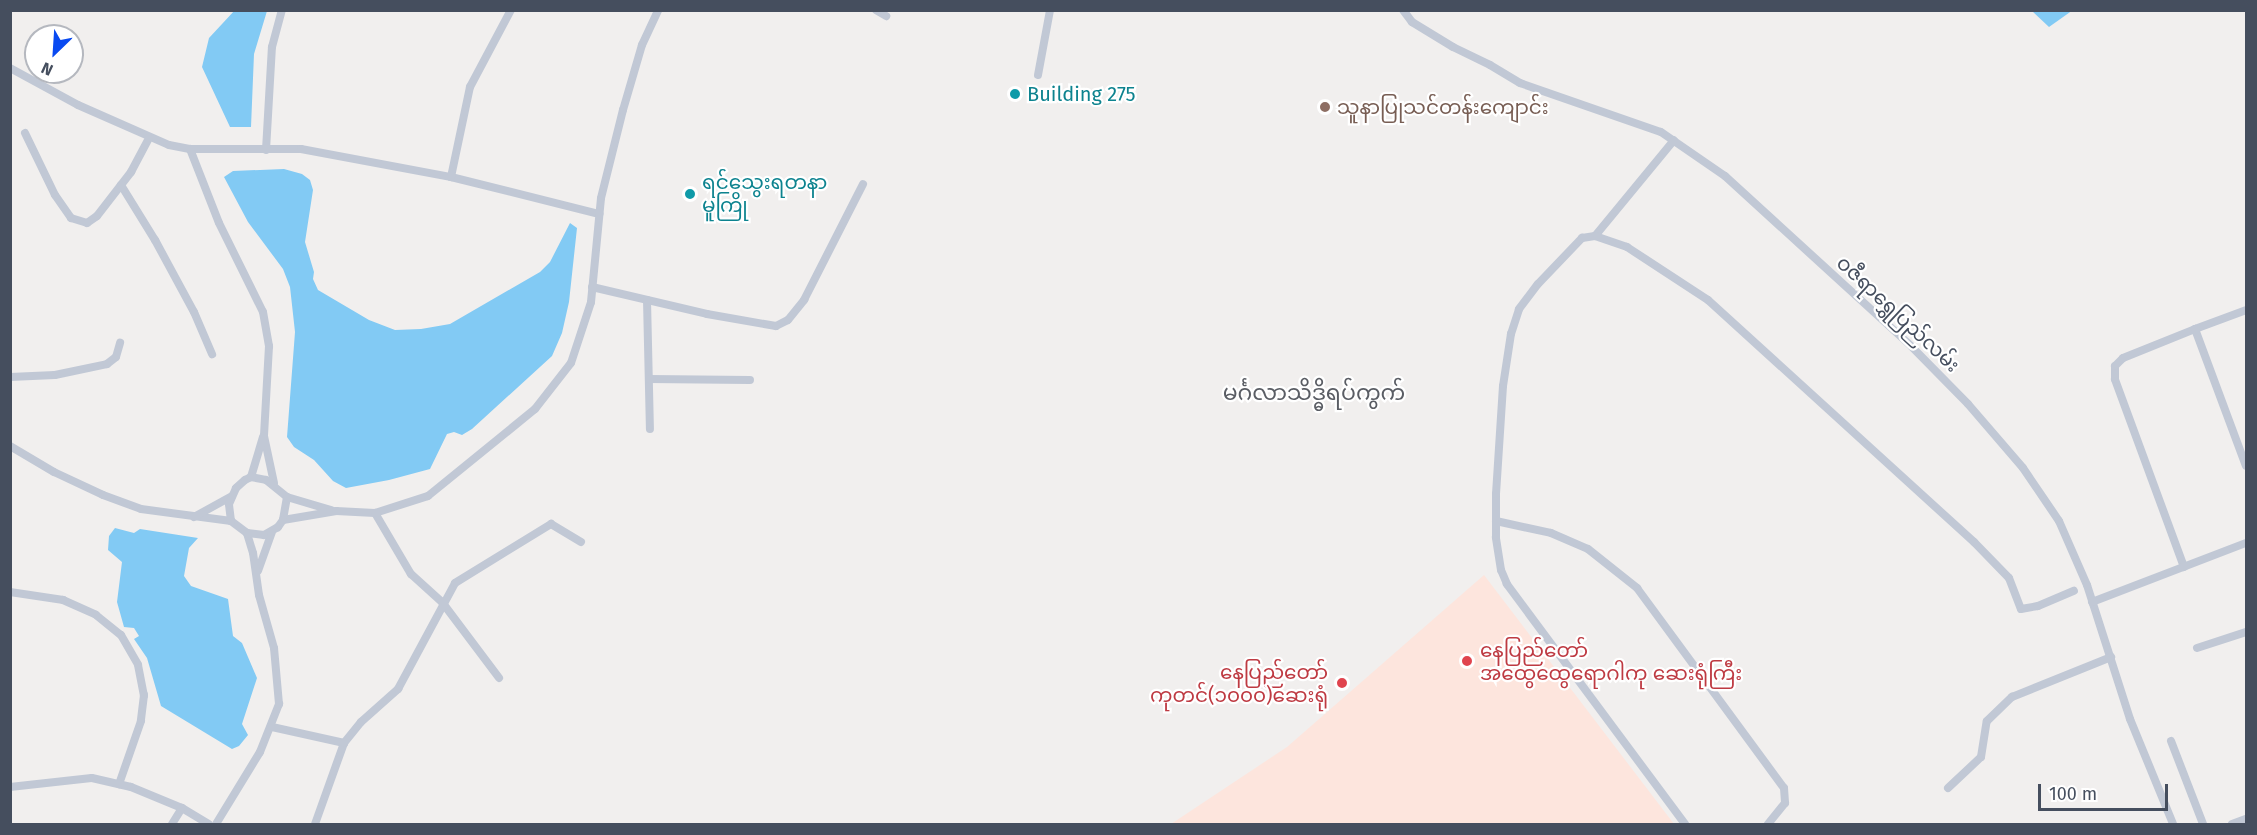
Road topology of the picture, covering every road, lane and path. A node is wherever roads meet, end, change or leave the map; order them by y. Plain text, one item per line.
1 (282, 10) edge
2 (511, 10) edge
3 (658, 10) edge
4 (876, 10) edge
5 (1050, 10) edge
6 (1403, 10) edge
7 (886, 16) dead end
8 (10, 68) edge
9 (1038, 75) dead end
10 (25, 133) dead end
11 (149, 138) junction
12 (1674, 140) junction
13 (190, 149) junction
14 (266, 150) junction
15 (451, 177) junction
16 (121, 184) junction
17 (863, 184) dead end
18 (599, 214) junction
19 (1595, 236) junction
20 (592, 287) junction
21 (647, 300) junction
22 (2247, 310) edge
23 (2195, 329) junction
24 (120, 343) dead end
25 (212, 354) dead end
26 (10, 377) edge
27 (649, 380) junction
28 (750, 380) dead end
29 (650, 429) dead end
30 (264, 436) junction
31 (10, 446) edge
32 (2247, 466) edge
33 (251, 477) junction
34 (274, 483) junction
35 (232, 496) junction
36 (286, 497) junction
37 (336, 511) junction
38 (375, 513) junction
39 (194, 517) junction
40 (283, 520) junction
41 (231, 521) junction
42 (1496, 521) junction
43 (272, 532) junction
44 (247, 533) junction
45 (581, 542) dead end
46 (2247, 543) edge
47 (2184, 567) junction
48 (258, 573) junction
49 (2074, 591) dead end
50 (10, 592) edge
51 (442, 602) junction
52 (2092, 602) junction
53 (2247, 632) edge
54 (2197, 648) dead end
55 (2110, 657) junction
56 (500, 678) dead end
57 (272, 727) junction
58 (2171, 741) dead end
59 (344, 743) junction
60 (118, 784) junction
61 (10, 787) edge
62 (1948, 788) dead end
63 (182, 808) junction
64 (2247, 819) edge
65 (171, 825) edge
66 (209, 825) edge
67 (216, 825) edge
68 (315, 825) edge
69 (1685, 825) edge
70 (1768, 825) edge
71 (2174, 825) edge
72 (2203, 825) edge
73 (2232, 825) edge

1 - 14 street
2 - 15 street
3 - 18 street
4 - 7 street
5 - 9 street
6 - 12 street, ဝဇီရာရွှေပြည်လမ်း
8 - 11 street
10 - 16 street
11 - 13 street
11 - 16 street
12 - 19 street
12 - 52 street, ဝဇီရာရွှေပြည်လမ်း
13 - 14 street
13 - 30 street
14 - 15 street
15 - 18 street
16 - 25 street
17 - 21 street
18 - 20 street
19 - 42 street
19 - 49 street
20 - 21 street
20 - 38 street
21 - 27 street
22 - 23 street
23 - 32 street
23 - 47 street
24 - 26 street
27 - 28 street
27 - 29 street
30 - 33 street
30 - 34 street
31 - 39 street
33 - 34 street
33 - 35 street
34 - 36 street
35 - 39 street
35 - 41 street
36 - 37 street
36 - 40 street
37 - 38 street
37 - 40 street
38 - 51 street
39 - 41 street
40 - 43 street
41 - 44 street
42 - 69 street
42 - 70 street
43 - 44 street
43 - 48 street
44 - 48 street
45 - 51 street
46 - 47 street
47 - 52 street
48 - 57 street
50 - 60 street
51 - 56 street
51 - 59 street
52 - 55 street, ဝဇီရာရွှေပြည်လမ်း
53 - 54 street
55 - 62 street
55 - 71 street, ဝဇီရာရွှေပြည်လမ်း
57 - 59 street
57 - 67 street
58 - 72 street
59 - 68 street
60 - 61 street
60 - 63 street
63 - 65 street
63 - 66 street
64 - 73 street

